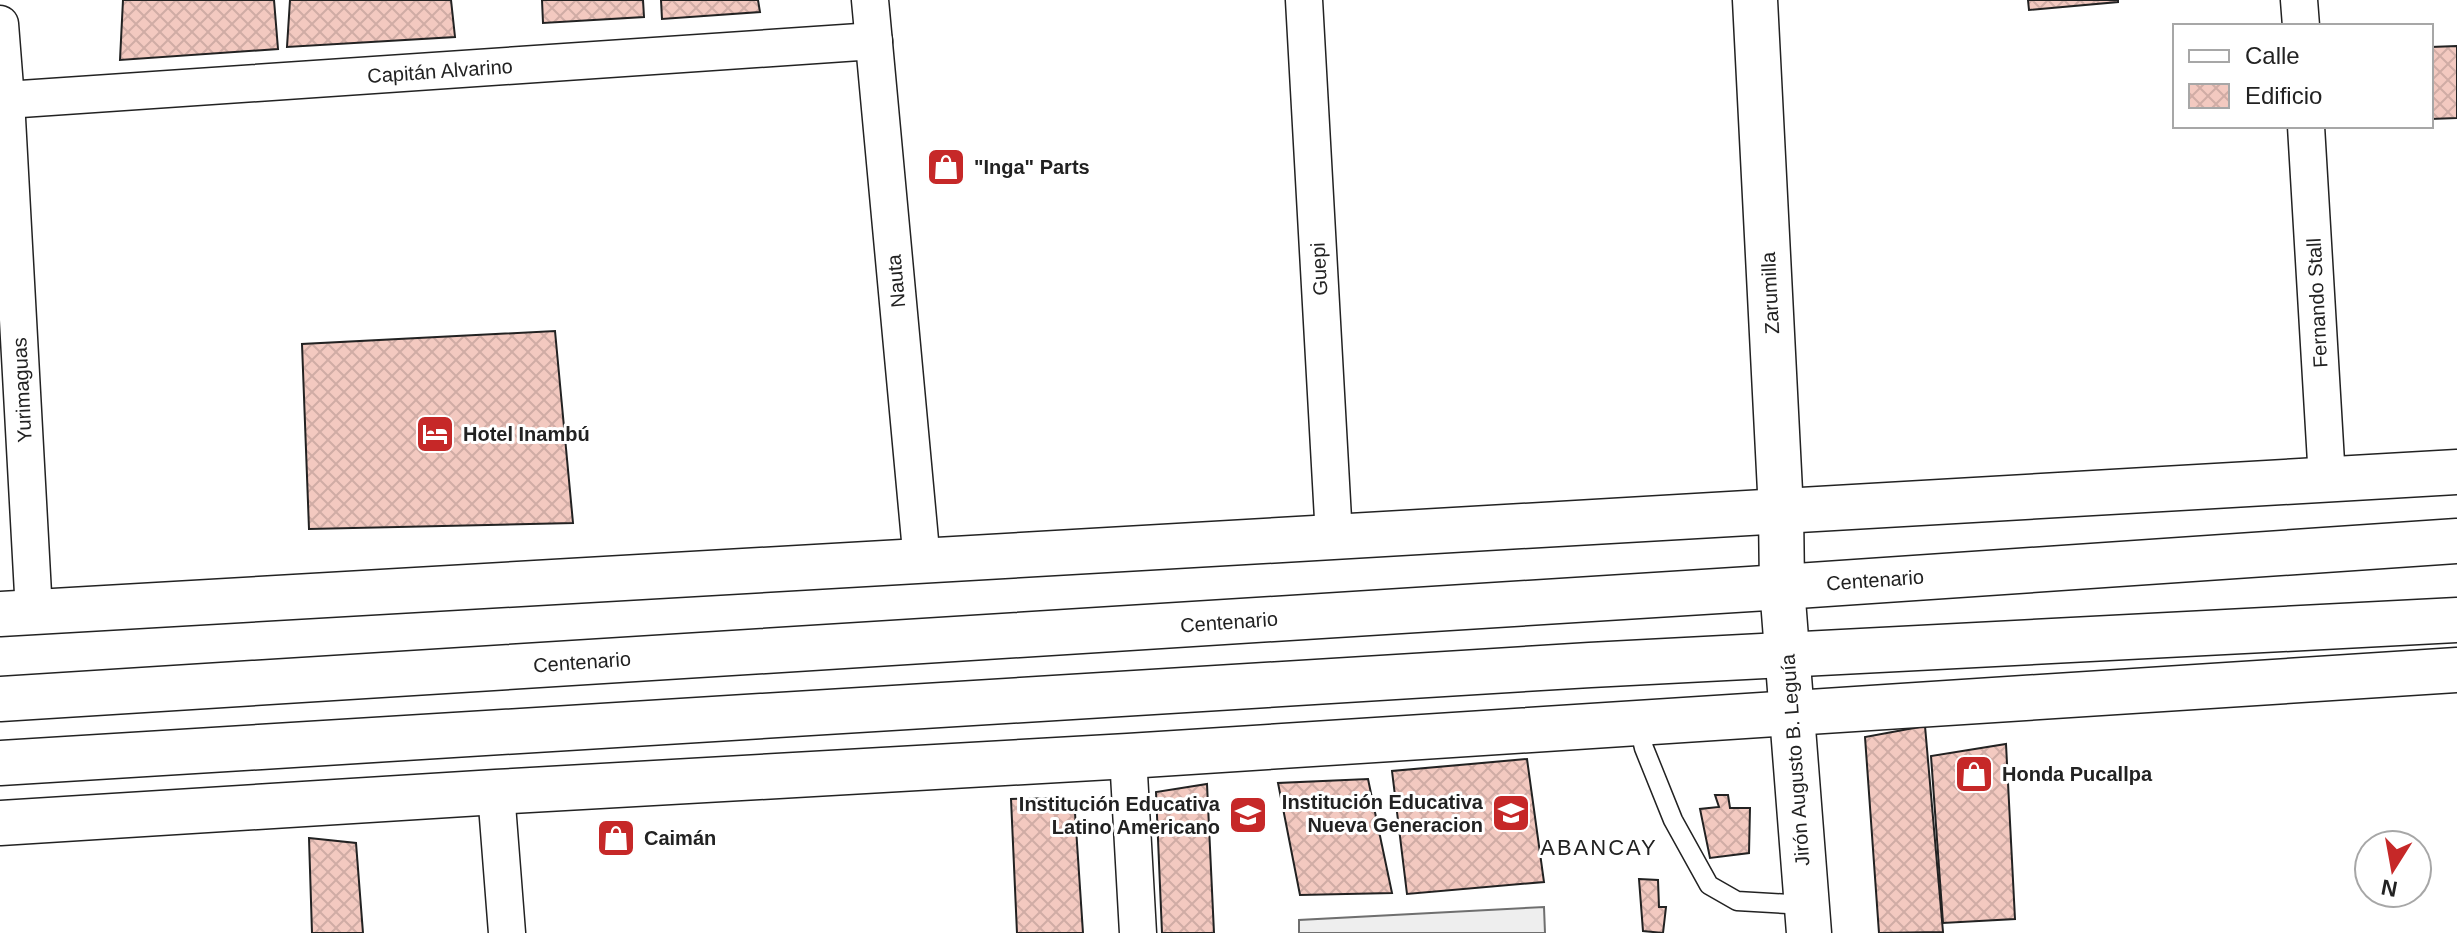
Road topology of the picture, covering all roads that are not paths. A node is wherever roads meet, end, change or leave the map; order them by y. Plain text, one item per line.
1 (870, 0) edge
2 (1304, 0) edge
3 (1755, 0) edge
4 (2299, 0) edge
5 (0, 24) edge
6 (2301, 24) edge
7 (874, 41) junction
8 (6, 100) junction
9 (2306, 128) edge
10 (2457, 472) edge
11 (2327, 479) junction
12 (1781, 511) junction
13 (1334, 537) junction
14 (2457, 541) edge
15 (922, 562) junction
16 (1782, 587) junction
17 (17, 613) edge
18 (2457, 620) edge
19 (1788, 655) junction
20 (2457, 670) edge
21 (0, 699) edge
22 (1793, 713) junction
23 (1638, 723) junction
24 (1128, 756) junction
25 (0, 763) edge
26 (496, 792) junction
27 (0, 823) edge
28 (1807, 919) edge
29 (507, 933) edge
30 (1138, 933) edge

1 - 7 street, Nauta
2 - 13 street, Guepi
3 - 12 main road, Zarumilla
4 - 6 street
5 - 8 street, Yurimaguas
7 - 8 street, Capitán Alvarino
7 - 15 street, Nauta
8 - 17 street, Yurimaguas
9 - 11 street, Fernando Stall
10 - 11 main road
11 - 12 main road
12 - 13 main road
12 - 16 main road, Zarumilla
13 - 15 main road
14 - 16 main road, Centenario
15 - 17 main road
16 - 19 main road, Jirón Augusto B. Leguía
16 - 21 main road, Centenario
18 - 19 main road
19 - 22 main road, Jirón Augusto B. Leguía
19 - 25 main road
20 - 22 main road
22 - 23 main road
22 - 28 main road, Jirón Augusto B. Leguía
23 - 24 main road
23 - 28 lane
24 - 26 main road
24 - 30 street
26 - 27 main road
26 - 29 street

